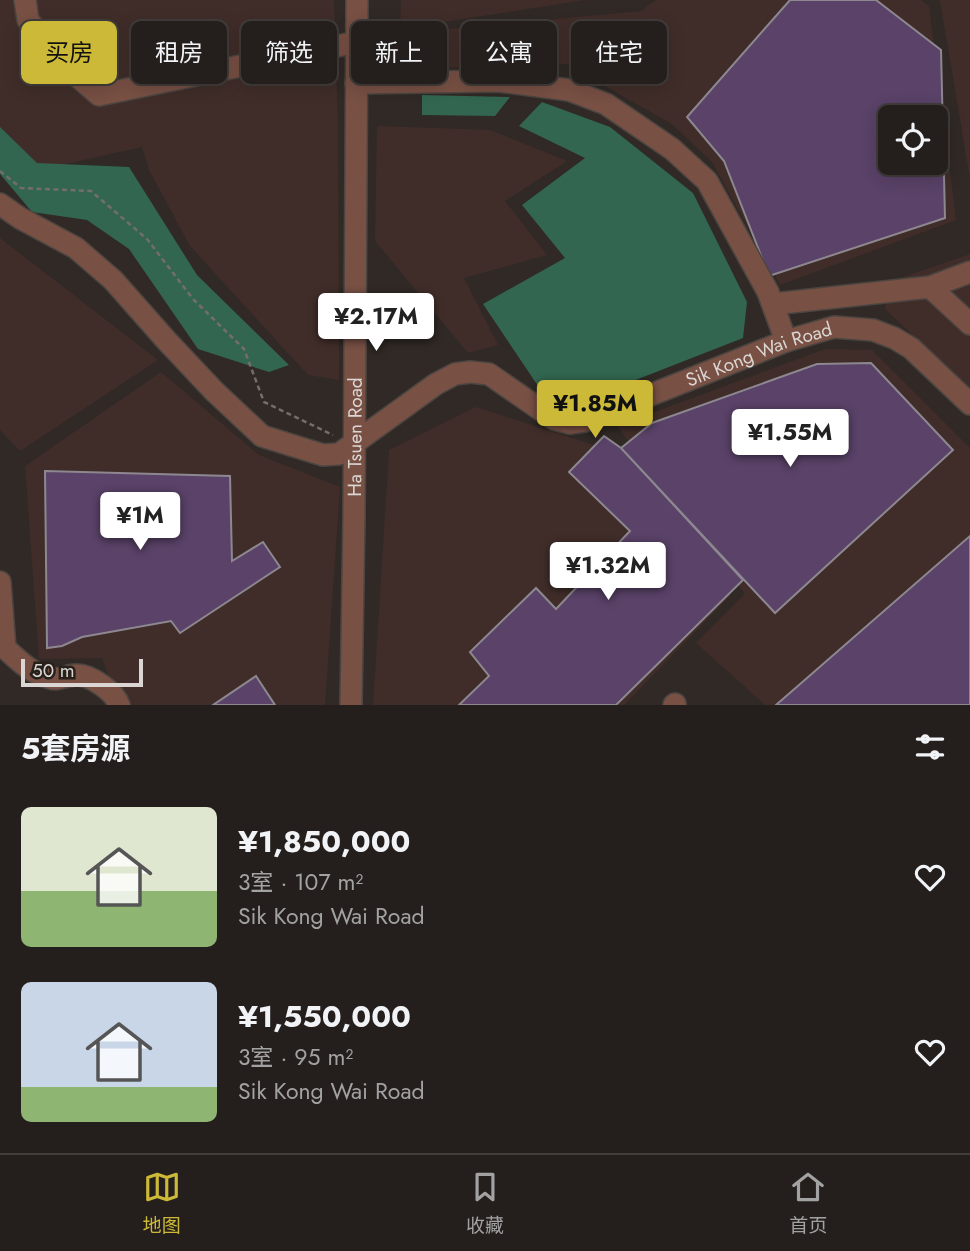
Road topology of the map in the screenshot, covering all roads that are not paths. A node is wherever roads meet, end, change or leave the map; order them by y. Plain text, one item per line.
1 (25, 0) edge
2 (357, 0) edge
3 (356, 21) edge
4 (351, 43) edge
5 (447, 82) edge
6 (356, 84) edge
7 (0, 204) edge
8 (970, 272) edge
9 (930, 287) junction
10 (773, 304) junction
11 (970, 324) edge
12 (786, 341) junction
13 (970, 404) edge
14 (355, 442) junction
15 (0, 582) edge
16 (119, 705) edge
17 (351, 705) edge

1 - 4 street
2 - 3 street, Ha Tsuen Road
5 - 10 street
6 - 14 street, Ha Tsuen Road
7 - 14 street
8 - 9 street
9 - 10 street
9 - 11 street
10 - 12 street
12 - 13 street, Sik Kong Wai Road
12 - 14 street, Sik Kong Wai Road
14 - 17 street, Ha Tsuen Road
15 - 16 street

